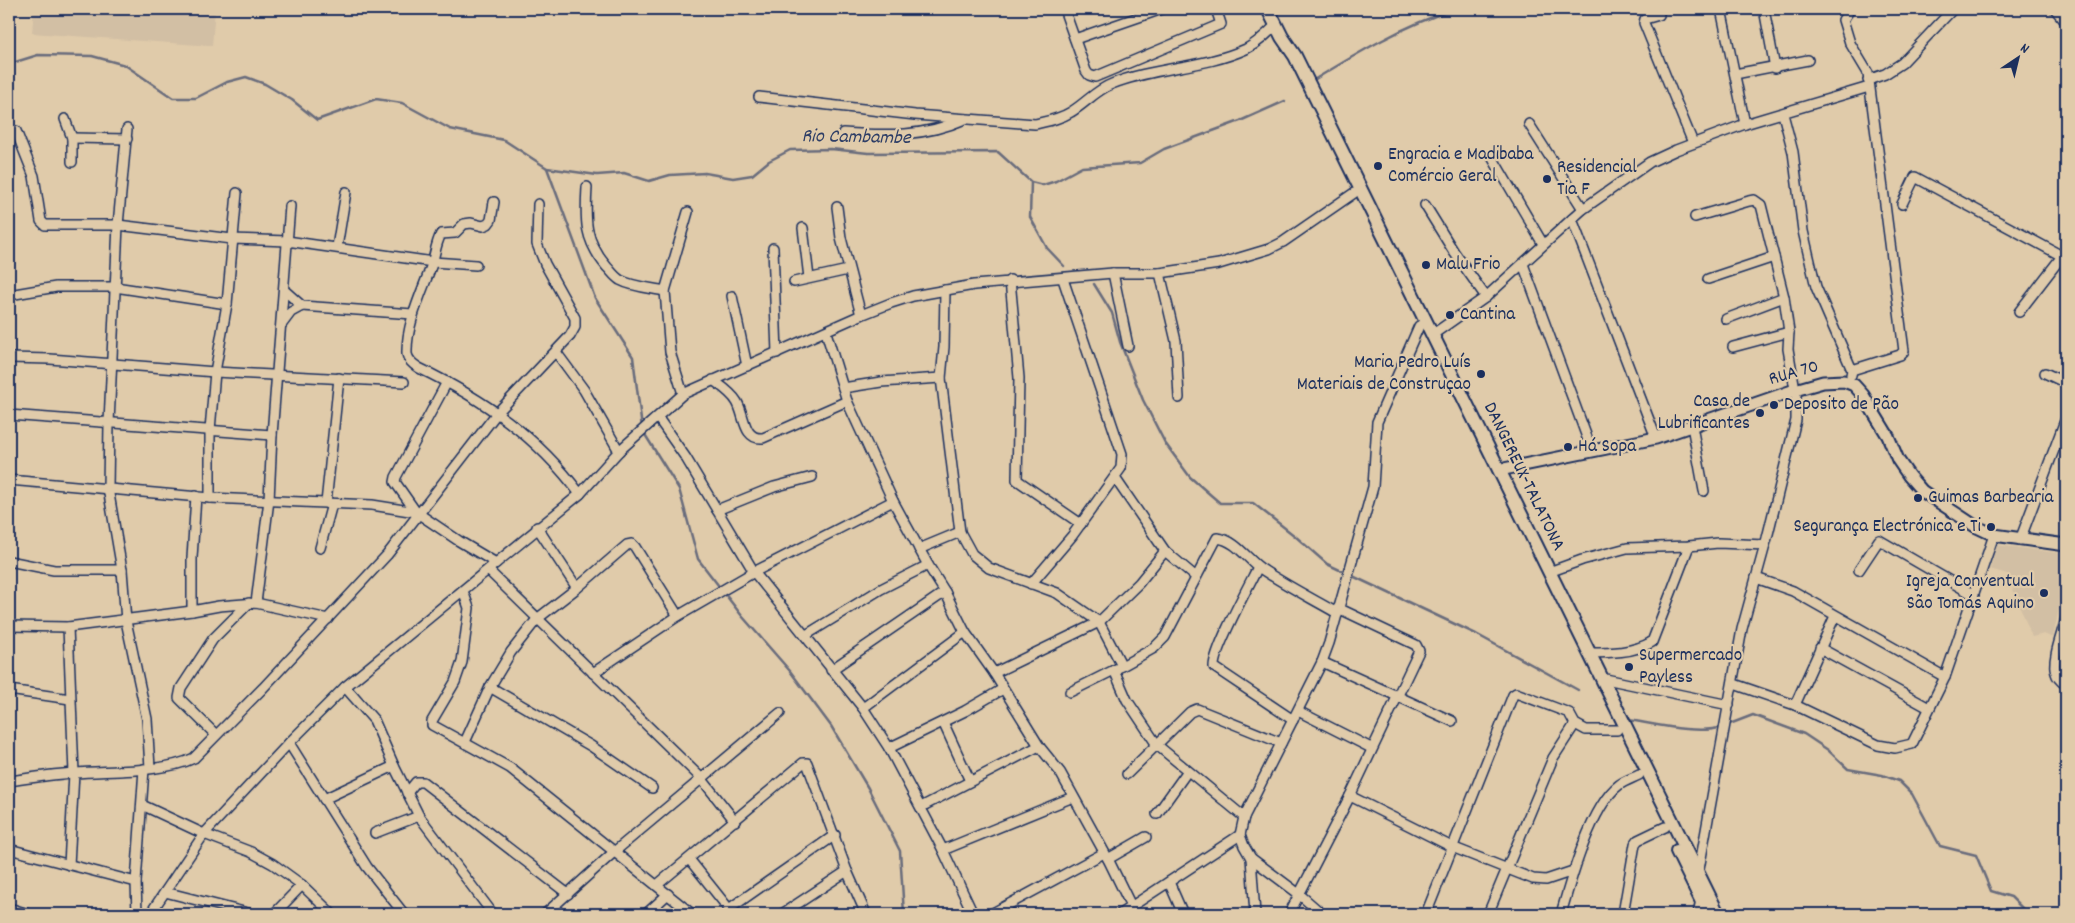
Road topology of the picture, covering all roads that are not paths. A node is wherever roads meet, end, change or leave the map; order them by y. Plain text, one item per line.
1 (1064, 9) edge
2 (1162, 9) edge
3 (1216, 9) edge
4 (1268, 9) edge
5 (1721, 9) edge
6 (1764, 9) edge
7 (1850, 9) edge
8 (1953, 9) edge
9 (2055, 9) edge
10 (1659, 15) dead end
11 (2066, 21) edge
12 (1279, 31) junction
13 (1075, 39) junction
14 (1808, 60) dead end
15 (1775, 68) junction
16 (1735, 74) junction
17 (1868, 83) junction
18 (759, 97) dead end
19 (1319, 114) junction
20 (1783, 114) junction
21 (967, 118) junction
22 (64, 119) dead end
23 (1529, 124) dead end
24 (1745, 124) junction
25 (16, 131) dead end
26 (843, 133) dead end
27 (72, 138) junction
28 (1693, 143) junction
29 (1492, 157) dead end
30 (72, 162) dead end
31 (587, 187) dead end
32 (346, 192) dead end
33 (237, 193) dead end
34 (1354, 193) junction
35 (494, 202) dead end
36 (538, 204) dead end
37 (1902, 204) dead end
38 (1425, 205) dead end
39 (290, 206) dead end
40 (837, 207) dead end
41 (1582, 209) junction
42 (688, 212) dead end
43 (1695, 217) dead end
44 (1572, 219) junction
45 (118, 225) junction
46 (803, 228) dead end
47 (232, 239) junction
48 (287, 241) junction
49 (1543, 244) junction
50 (336, 247) junction
51 (773, 248) dead end
52 (2065, 256) edge
53 (1774, 257) junction
54 (432, 262) junction
55 (1523, 264) junction
56 (476, 265) dead end
57 (848, 270) junction
58 (1113, 273) junction
59 (1160, 273) junction
60 (809, 278) junction
61 (1062, 278) junction
62 (1708, 279) dead end
63 (1010, 280) junction
64 (794, 282) dead end
65 (115, 287) junction
66 (284, 290) junction
67 (665, 290) junction
68 (945, 290) junction
69 (9, 295) edge
70 (732, 296) dead end
71 (1784, 296) junction
72 (1486, 297) junction
73 (227, 304) junction
74 (302, 306) junction
75 (2019, 312) dead end
76 (413, 314) junction
77 (861, 315) junction
78 (1726, 319) dead end
79 (281, 326) junction
80 (1419, 326) junction
81 (826, 332) junction
82 (1789, 332) junction
83 (1432, 334) junction
84 (1128, 346) dead end
85 (1733, 348) dead end
86 (556, 352) junction
87 (777, 353) junction
88 (9, 358) edge
89 (112, 364) junction
90 (747, 366) junction
91 (1852, 370) junction
92 (215, 372) junction
93 (2045, 373) dead end
94 (277, 376) junction
95 (339, 378) junction
96 (941, 378) junction
97 (713, 380) junction
98 (404, 382) dead end
99 (447, 382) junction
100 (1850, 382) junction
101 (2066, 383) edge
102 (843, 388) junction
103 (1795, 390) junction
104 (683, 394) junction
105 (1179, 398) dead end
106 (847, 401) junction
107 (497, 413) junction
108 (9, 415) edge
109 (658, 418) junction
110 (2066, 418) edge
111 (109, 423) junction
112 (1692, 426) junction
113 (210, 430) junction
114 (272, 435) junction
115 (1656, 438) junction
116 (619, 451) junction
117 (1592, 451) junction
118 (1499, 470) junction
119 (812, 477) dead end
120 (1115, 478) junction
121 (9, 480) edge
122 (108, 488) junction
123 (1704, 491) dead end
124 (580, 494) junction
125 (196, 496) junction
126 (210, 498) junction
127 (269, 500) junction
128 (893, 501) junction
129 (329, 503) junction
130 (717, 510) junction
131 (418, 512) junction
132 (1082, 524) junction
133 (537, 528) junction
134 (960, 532) junction
135 (1994, 535) junction
136 (2020, 540) junction
137 (1765, 545) junction
138 (2066, 545) edge
139 (1689, 546) junction
140 (320, 548) dead end
141 (919, 549) junction
142 (1165, 551) junction
143 (9, 561) edge
144 (496, 563) junction
145 (928, 565) junction
146 (1258, 567) junction
147 (122, 570) junction
148 (488, 570) junction
149 (1859, 570) dead end
150 (754, 572) junction
151 (1549, 572) junction
152 (1196, 576) junction
153 (1756, 578) junction
154 (1031, 584) junction
155 (578, 588) junction
156 (463, 591) junction
157 (946, 592) junction
158 (1974, 595) junction
159 (253, 603) junction
160 (1337, 611) junction
161 (192, 612) junction
162 (678, 616) junction
163 (1835, 616) junction
164 (2066, 618) edge
165 (328, 619) junction
166 (537, 619) junction
167 (126, 621) junction
168 (1099, 622) junction
169 (9, 626) edge
170 (68, 627) junction
171 (965, 632) junction
172 (806, 635) junction
173 (1820, 648) junction
174 (1589, 654) junction
175 (1322, 662) junction
176 (1118, 668) junction
177 (831, 670) junction
178 (593, 673) junction
179 (994, 673) junction
180 (1945, 676) junction
181 (1601, 678) junction
182 (1734, 684) junction
183 (2066, 685) edge
184 (345, 687) junction
185 (490, 687) junction
186 (1003, 689) junction
187 (9, 690) edge
188 (1070, 692) dead end
189 (1397, 697) junction
190 (70, 699) junction
191 (1729, 705) junction
192 (1795, 705) junction
193 (863, 708) junction
194 (1929, 708) junction
195 (1298, 711) junction
196 (780, 714) dead end
197 (1293, 720) junction
198 (1452, 721) dead end
199 (943, 722) junction
200 (1574, 724) junction
201 (1617, 730) junction
202 (216, 735) junction
203 (465, 742) junction
204 (289, 743) junction
205 (1282, 743) junction
206 (1157, 745) junction
207 (1039, 746) junction
208 (889, 748) junction
209 (1371, 748) junction
210 (394, 766) junction
211 (147, 768) junction
212 (1187, 772) junction
213 (74, 773) junction
214 (1127, 774) dead end
215 (1639, 775) junction
216 (701, 778) junction
217 (9, 781) edge
218 (970, 781) junction
219 (652, 788) dead end
220 (407, 793) junction
221 (1350, 796) junction
222 (1073, 797) junction
223 (324, 799) junction
224 (142, 804) junction
225 (921, 807) junction
226 (1156, 814) dead end
227 (419, 816) junction
228 (1244, 817) junction
229 (735, 821) junction
230 (1665, 827) junction
231 (375, 833) dead end
232 (204, 834) junction
233 (835, 835) junction
234 (1240, 835) junction
235 (1146, 837) dead end
236 (1452, 847) junction
237 (9, 849) edge
238 (943, 850) junction
239 (614, 852) junction
240 (1106, 856) junction
241 (1251, 858) junction
242 (690, 859) junction
243 (69, 865) junction
244 (1507, 868) junction
245 (847, 871) junction
246 (1574, 871) junction
247 (1698, 875) junction
248 (136, 882) junction
249 (1168, 882) junction
250 (302, 885) junction
251 (657, 885) junction
252 (165, 892) junction
253 (568, 894) junction
254 (668, 894) junction
255 (1299, 894) junction
256 (1701, 900) junction
257 (9, 908) edge
258 (1133, 910) edge
259 (731, 912) edge
260 (1253, 913) edge
261 (28, 914) edge
262 (137, 914) edge
263 (150, 914) edge
264 (252, 914) edge
265 (274, 914) edge
266 (332, 914) edge
267 (404, 914) edge
268 (493, 914) edge
269 (545, 914) edge
270 (646, 914) edge
271 (692, 914) edge
272 (782, 914) edge
273 (866, 914) edge
274 (973, 914) edge
275 (991, 914) edge
276 (1120, 914) edge
277 (1183, 914) edge
278 (1289, 914) edge
279 (1322, 914) edge
280 (1426, 914) edge
281 (1488, 914) edge
282 (1561, 914) edge
283 (1622, 914) edge
284 (1698, 914) edge
285 (1708, 914) edge
286 (1718, 914) edge

1 - 13 street
2 - 13 street
3 - 13 street
4 - 12 main road, DANGEREUX-TALATONA
5 - 16 street
6 - 15 street
7 - 17 street
8 - 17 street
9 - 11 street
10 - 28 street
12 - 19 main road, DANGEREUX-TALATONA
12 - 21 street
14 - 15 street
15 - 16 street
16 - 24 street
17 - 20 street
17 - 91 street
18 - 21 street
19 - 34 main road, DANGEREUX-TALATONA
19 - 83 main road, DANGEREUX-TALATONA
20 - 24 street
20 - 91 street
21 - 26 street
22 - 27 street
23 - 41 street
24 - 28 street
25 - 45 street
27 - 30 street
27 - 45 street
28 - 41 street
29 - 49 street
31 - 67 street
32 - 50 street
33 - 47 street
34 - 59 street
34 - 80 main road, DANGEREUX-TALATONA
35 - 54 street
36 - 86 street
37 - 52 street
38 - 72 street
39 - 48 street
40 - 57 street
41 - 44 street
42 - 67 street
43 - 53 street
44 - 49 street
44 - 115 street
45 - 47 street
45 - 65 street
46 - 60 street
47 - 48 street
47 - 73 street
48 - 50 street
48 - 66 street
49 - 55 street
50 - 54 street
51 - 87 street
52 - 75 street
53 - 62 street
53 - 71 street
54 - 56 street
54 - 76 street
55 - 72 street
55 - 117 street
57 - 60 street
57 - 77 street
58 - 59 street
58 - 61 street
58 - 84 street
59 - 105 street
60 - 64 street
61 - 63 street
61 - 120 street
63 - 68 street
63 - 132 street
65 - 69 street
65 - 73 street
65 - 89 street
66 - 74 street
66 - 79 street
67 - 104 street
68 - 77 street
68 - 96 street
70 - 90 street
71 - 78 street
71 - 82 street
72 - 83 street
73 - 92 street
74 - 76 street
74 - 79 street
76 - 99 street
77 - 81 street
79 - 94 street
80 - 160 street
80 - 201 main road, DANGEREUX-TALATONA
81 - 87 street
81 - 102 street
82 - 85 street
82 - 103 street
83 - 118 main road, DANGEREUX-TALATONA
86 - 107 street
86 - 116 street
87 - 90 street
88 - 89 street
89 - 92 street
89 - 111 street
90 - 97 street
91 - 100 street
92 - 94 street
92 - 113 street
93 - 101 street
94 - 95 street
94 - 114 street
95 - 98 street
95 - 129 street
96 - 102 street
96 - 134 street
97 - 104 street
97 - 106 street
99 - 107 street
99 - 131 street
100 - 103 street, RUA 70
100 - 135 street
102 - 106 street
103 - 112 street, RUA 70
103 - 137 street
104 - 109 street
106 - 128 street
107 - 124 street
107 - 131 street
108 - 111 street
109 - 116 street
109 - 130 street
110 - 136 street
111 - 113 street
111 - 122 street
112 - 115 street, RUA 70
112 - 123 street
113 - 114 street
113 - 126 street
114 - 127 street
115 - 117 street, RUA 70
116 - 124 street
117 - 118 street, RUA 70
118 - 151 main road, DANGEREUX-TALATONA
119 - 130 street
120 - 132 street
120 - 142 street
121 - 122 street
122 - 125 street
122 - 147 street
124 - 133 street
125 - 126 street
125 - 161 street
126 - 127 street
127 - 129 street
127 - 159 street
128 - 141 street
128 - 150 street
129 - 131 street
129 - 140 street
130 - 150 street
131 - 144 street
131 - 165 street
132 - 154 street
133 - 144 street
133 - 155 street
134 - 141 street
134 - 154 street
135 - 136 street
135 - 158 street
136 - 138 street
137 - 139 street
137 - 153 street
139 - 151 street
139 - 174 street
141 - 145 street
142 - 152 street
142 - 168 street
143 - 147 street
144 - 148 street
145 - 157 street
145 - 172 street
146 - 152 street
146 - 160 street
146 - 197 street
147 - 167 street
148 - 156 street
148 - 166 street
149 - 158 street
150 - 162 street
150 - 172 street
151 - 174 main road, DANGEREUX-TALATONA
152 - 176 street
153 - 163 street
153 - 182 street
154 - 168 street
155 - 162 street
155 - 166 street
156 - 184 street
156 - 203 street
157 - 171 street
157 - 177 street
158 - 180 street
159 - 161 street
159 - 165 street
159 - 202 street
160 - 175 street
160 - 189 street
161 - 167 street
162 - 178 street
163 - 173 street
163 - 180 street
164 - 183 street
165 - 202 street
166 - 178 street
166 - 185 street
167 - 170 street
167 - 211 street
168 - 176 street
168 - 179 street
169 - 170 street
170 - 190 street
171 - 179 street
171 - 193 street
172 - 177 street
173 - 192 street
173 - 194 street
174 - 181 main road, DANGEREUX-TALATONA
175 - 189 street
175 - 195 street
176 - 188 street
176 - 206 street
177 - 193 street
178 - 216 street
179 - 186 street
180 - 194 street
181 - 191 street
181 - 247 main road, DANGEREUX-TALATONA
182 - 191 street
182 - 192 street
184 - 204 street
184 - 210 street
185 - 203 street
185 - 219 street
186 - 199 street
186 - 207 street
187 - 190 street
189 - 198 street
189 - 209 street
190 - 213 street
191 - 247 street
192 - 194 street
193 - 208 street
195 - 197 street
195 - 209 street
196 - 216 street
197 - 205 street
199 - 208 street
199 - 218 street
200 - 201 street
200 - 236 street
200 - 244 street
201 - 215 main road, DANGEREUX-TALATONA
202 - 211 street
203 - 239 street
204 - 223 street
204 - 232 street
205 - 206 street
205 - 228 street
206 - 212 street
206 - 214 street
207 - 218 street
207 - 222 street
208 - 225 street
209 - 221 street
210 - 220 street
210 - 223 street
211 - 213 street
211 - 224 street
212 - 226 street
212 - 228 street
213 - 217 street
213 - 243 street
215 - 230 main road, DANGEREUX-TALATONA
215 - 246 street
216 - 229 street
216 - 239 street
218 - 225 street
220 - 227 street
220 - 253 street
221 - 236 street
221 - 255 street
222 - 238 street
222 - 240 street
223 - 267 street
224 - 232 street
224 - 248 street
225 - 238 street
227 - 231 street
227 - 268 street
228 - 234 street
229 - 233 street
229 - 242 street
230 - 256 main road, DANGEREUX-TALATONA
230 - 283 street
232 - 250 street
232 - 252 street
233 - 245 street
233 - 259 street
234 - 241 street
234 - 249 street
235 - 240 street
236 - 244 street
236 - 280 street
237 - 243 street
238 - 274 street
239 - 251 street
239 - 253 street
240 - 258 street
240 - 275 street
241 - 255 street
241 - 260 street
242 - 251 street
242 - 259 street
243 - 248 street
244 - 246 street
244 - 281 street
245 - 272 street
245 - 273 street
246 - 282 street
247 - 286 main road, DANGEREUX-TALATONA
248 - 262 street
249 - 258 street
249 - 277 street
250 - 265 street
250 - 266 street
251 - 254 street
252 - 263 street
252 - 264 street
253 - 269 street
254 - 270 street
254 - 271 street
255 - 278 street
255 - 279 street
256 - 284 street
256 - 285 main road, DANGEREUX-TALATONA
257 - 261 street
258 - 276 street

